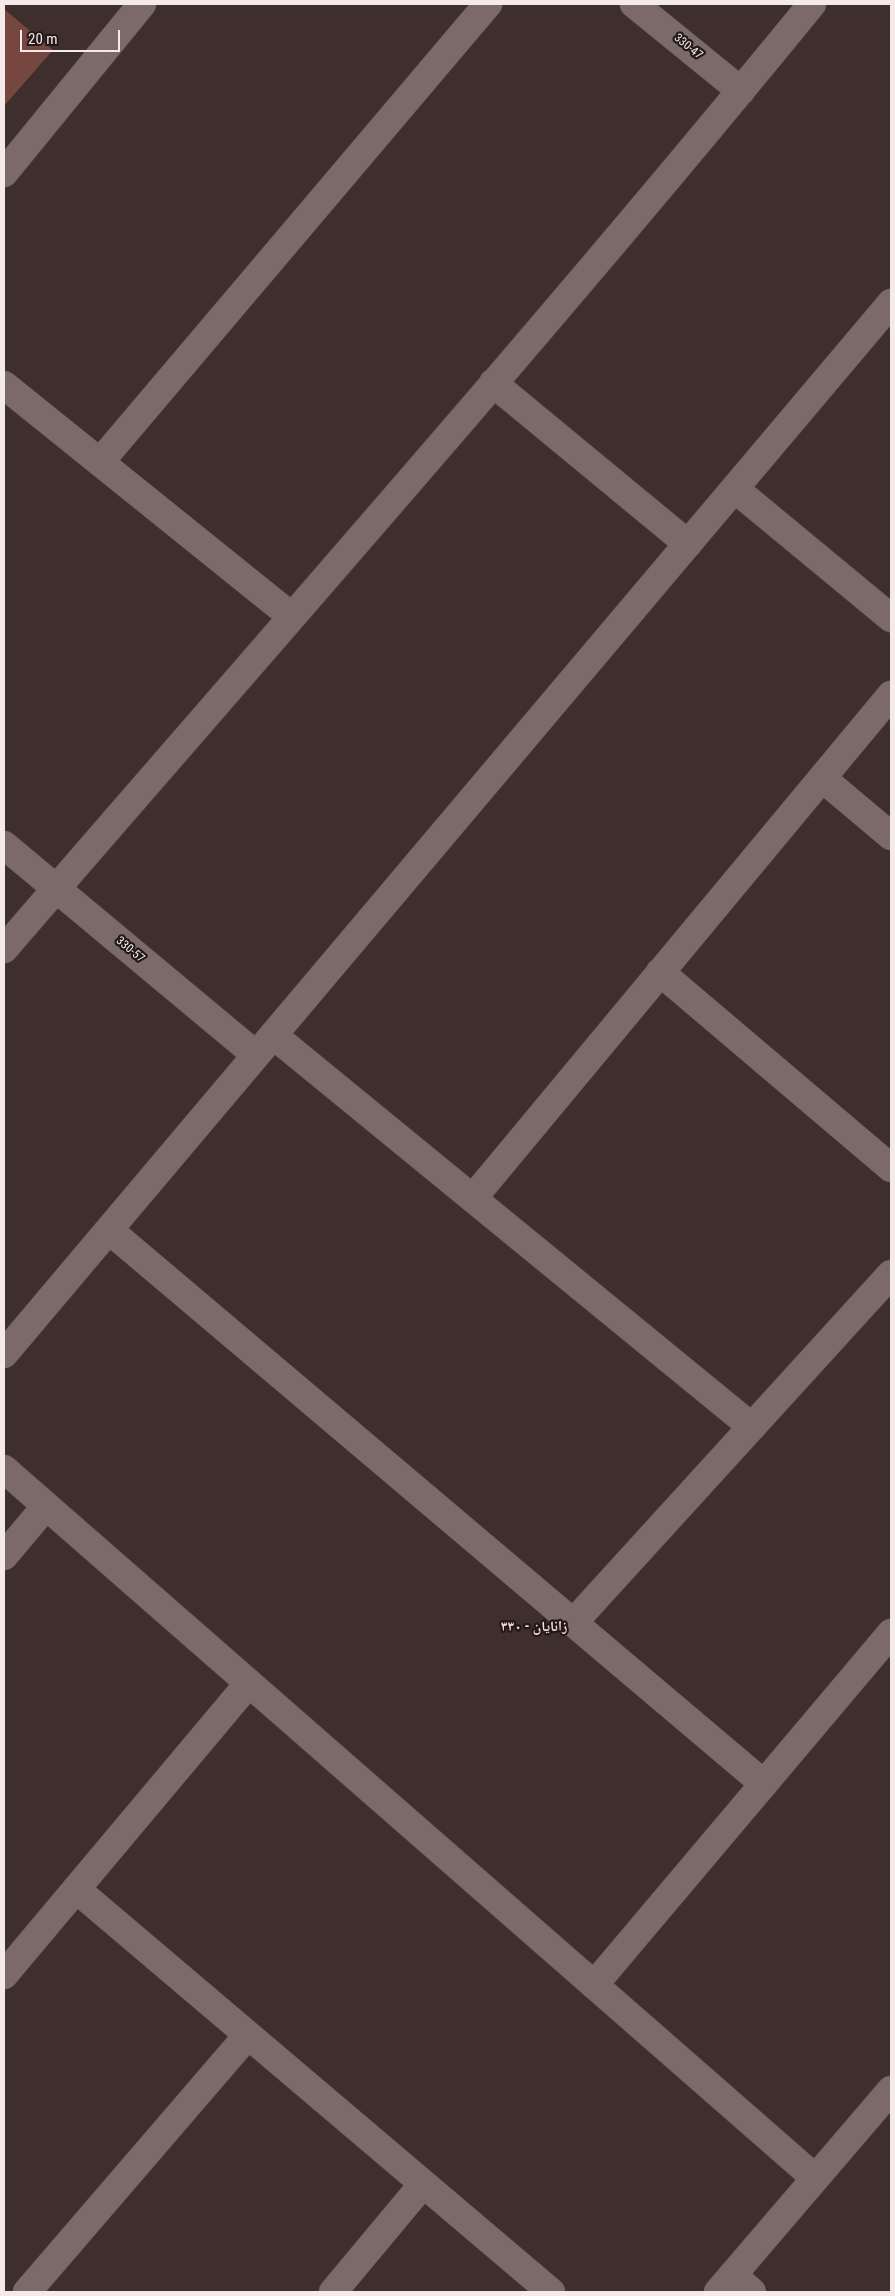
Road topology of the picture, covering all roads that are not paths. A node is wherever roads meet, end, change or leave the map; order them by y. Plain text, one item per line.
1 (142, 4) edge
2 (488, 4) edge
3 (634, 4) edge
4 (812, 4) edge
5 (741, 91) junction
6 (4, 173) edge
7 (891, 303) edge
8 (493, 383) junction
9 (4, 385) edge
10 (100, 462) junction
11 (735, 489) junction
12 (688, 544) junction
13 (291, 616) junction
14 (891, 618) edge
15 (891, 695) edge
16 (822, 778) junction
17 (891, 836) edge
18 (4, 845) edge
19 (56, 889) junction
20 (4, 949) edge
21 (660, 972) junction
22 (273, 1035) junction
23 (256, 1056) junction
24 (891, 1168) edge
25 (473, 1198) junction
26 (109, 1230) junction
27 (891, 1274) edge
28 (4, 1354) edge
29 (752, 1427) junction
30 (4, 1469) edge
31 (46, 1506) junction
32 (4, 1556) edge
33 (573, 1623) junction
34 (891, 1633) edge
35 (249, 1683) junction
36 (764, 1784) junction
37 (76, 1889) junction
38 (4, 1975) edge
39 (594, 1985) junction
40 (248, 2035) junction
41 (891, 2090) edge
42 (815, 2178) junction
43 (423, 2184) junction
44 (734, 2286) edge
45 (27, 2292) edge
46 (333, 2292) edge
47 (551, 2292) edge

1 - 6 street
2 - 10 street
3 - 5 street, 330-47
4 - 5 street
5 - 8 street
7 - 11 street
8 - 12 street
8 - 13 street
9 - 10 street
10 - 13 street
11 - 12 street
11 - 14 street
12 - 22 street
13 - 19 street
15 - 16 street
16 - 17 street
16 - 21 street
18 - 19 street, 330-57
19 - 20 street
19 - 23 street, 330-57
21 - 24 street
21 - 25 street
22 - 23 street
22 - 25 street
23 - 26 street
25 - 29 street
26 - 28 street
26 - 33 street
27 - 29 street
29 - 33 street
30 - 31 street
31 - 32 street
31 - 35 street
33 - 36 street
34 - 36 street
35 - 37 street
35 - 39 street
36 - 39 street
37 - 38 street
37 - 40 street
39 - 42 street
40 - 43 street
40 - 45 street
41 - 42 street
42 - 44 street
43 - 46 street
43 - 47 street

